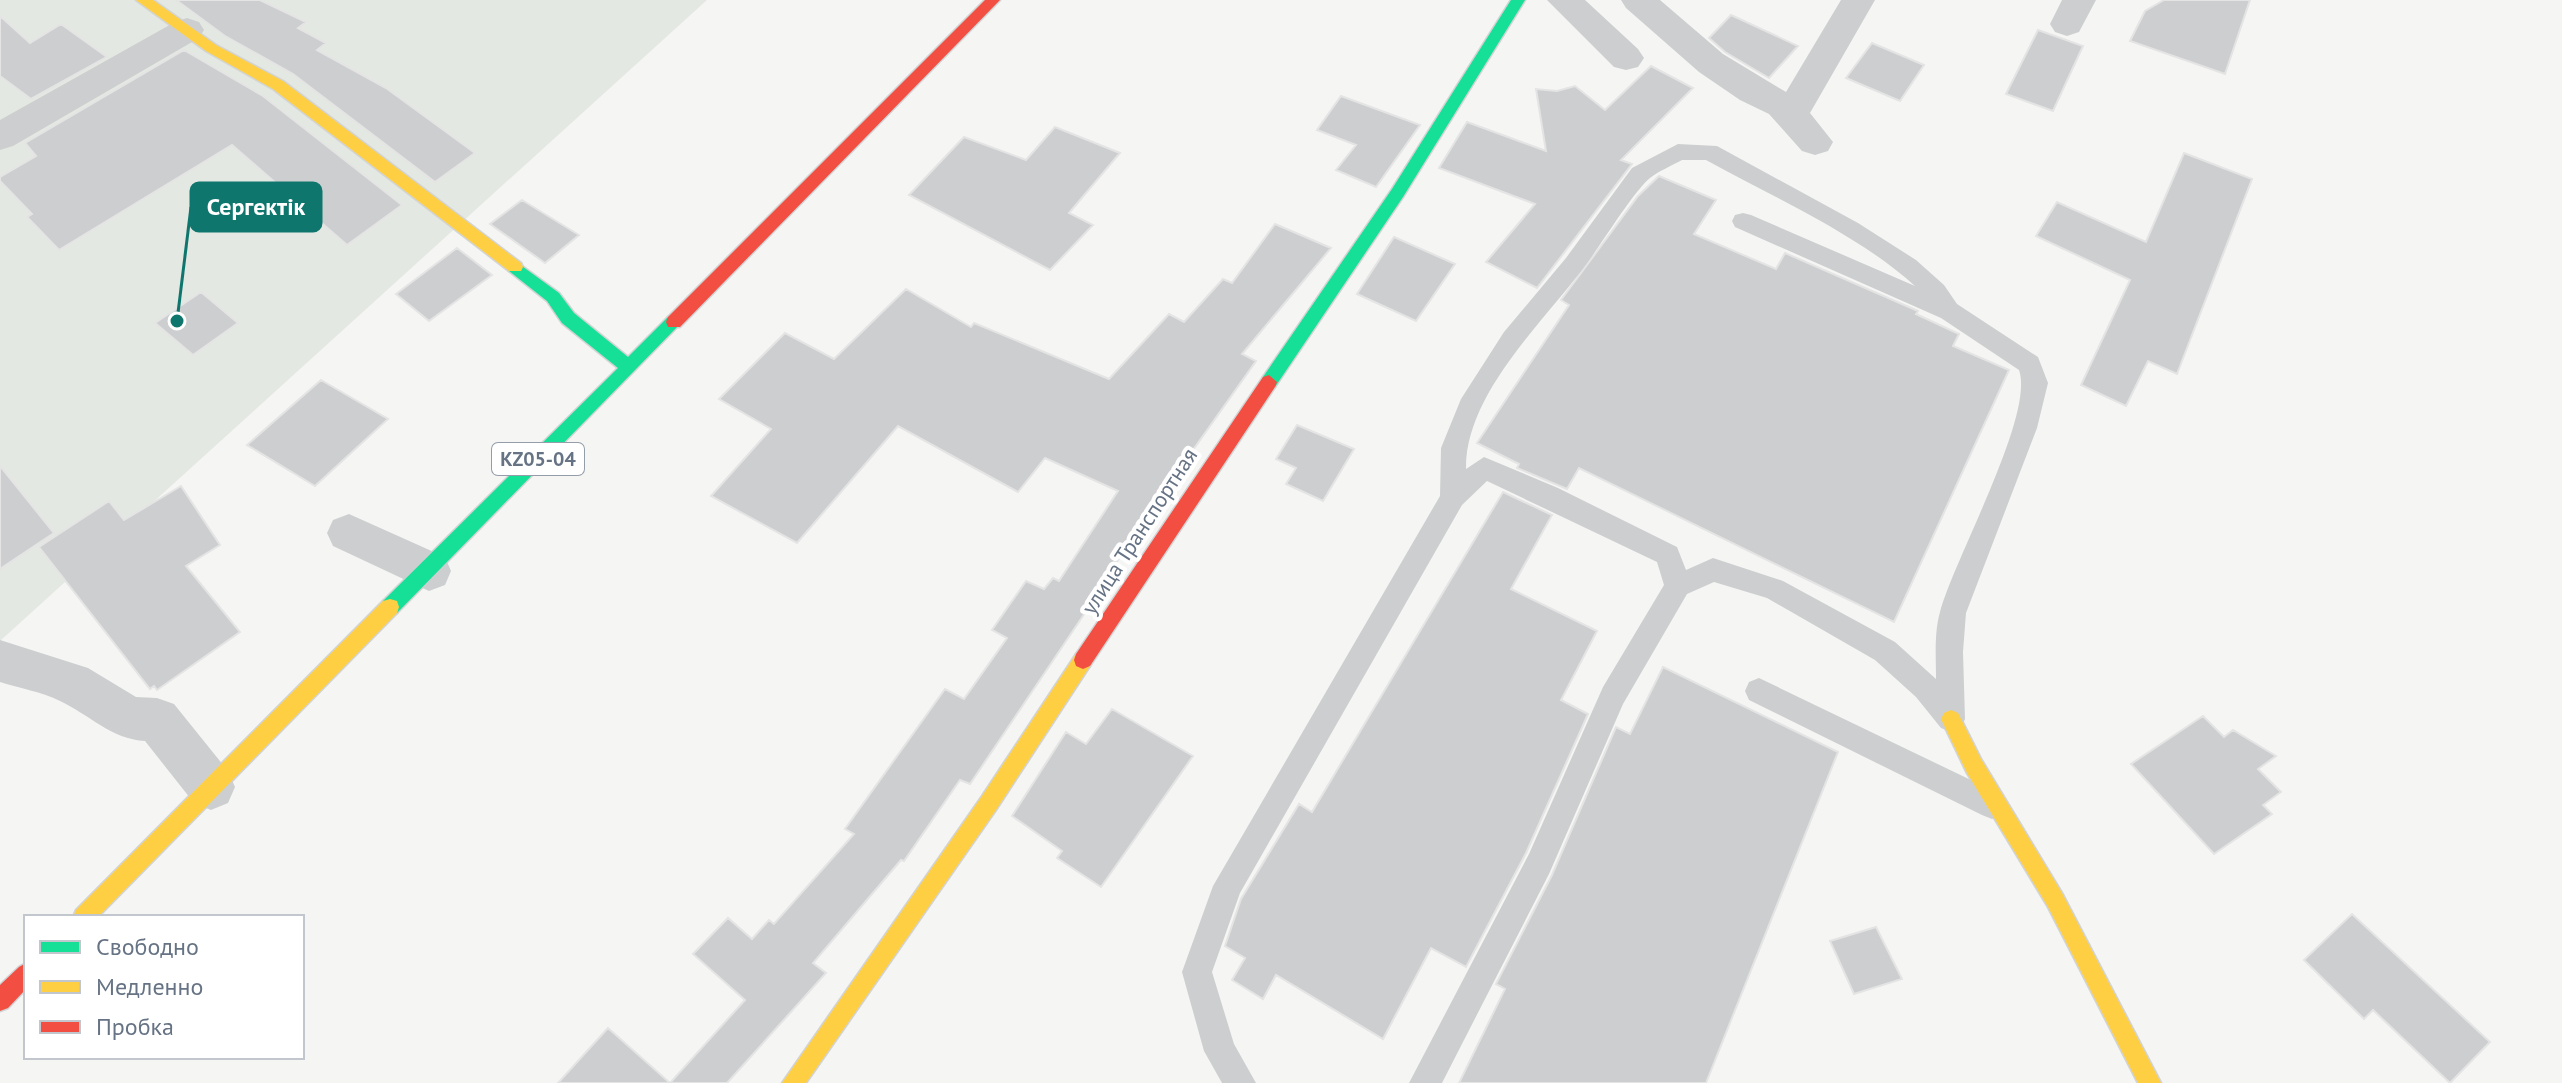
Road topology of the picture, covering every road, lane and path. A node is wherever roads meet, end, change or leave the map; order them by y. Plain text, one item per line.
1 (143, 0) edge
2 (993, 0) edge
3 (1518, 0) edge
4 (1564, 0) edge
5 (1638, 0) edge
6 (1858, 0) edge
7 (187, 30) junction
8 (1626, 58) dead end
9 (1782, 105) junction
10 (0, 137) edge
11 (1815, 142) dead end
12 (1743, 221) dead end
13 (1949, 311) junction
14 (627, 366) junction
15 (1453, 448) junction
16 (1484, 468) junction
17 (1453, 497) junction
18 (349, 533) dead end
19 (1668, 555) junction
20 (1713, 570) junction
21 (429, 571) junction
22 (1678, 586) junction
23 (0, 661) edge
24 (1759, 691) dead end
25 (1951, 719) junction
26 (211, 787) junction
27 (1999, 808) junction
28 (85, 915) edge
29 (24, 976) edge
30 (0, 1000) edge
31 (793, 1083) edge
32 (1240, 1083) edge
33 (1425, 1083) edge
34 (2150, 1083) edge

1 - 7 street
2 - 14 street, KZ05-04
3 - 31 street, улица Транспортная
4 - 8 street
5 - 9 street
6 - 9 street
7 - 10 street
7 - 14 street
9 - 11 street
12 - 13 lane
13 - 15 lane
13 - 25 lane
14 - 21 street, KZ05-04
15 - 16 lane
15 - 17 lane
16 - 17 lane
16 - 19 lane
17 - 32 lane
18 - 21 street
19 - 20 lane
19 - 22 lane
20 - 22 lane
20 - 25 lane
21 - 26 street, KZ05-04
22 - 33 lane
23 - 26 street
24 - 27 lane
25 - 27 street
26 - 28 street, KZ05-04
27 - 34 street
29 - 30 street

